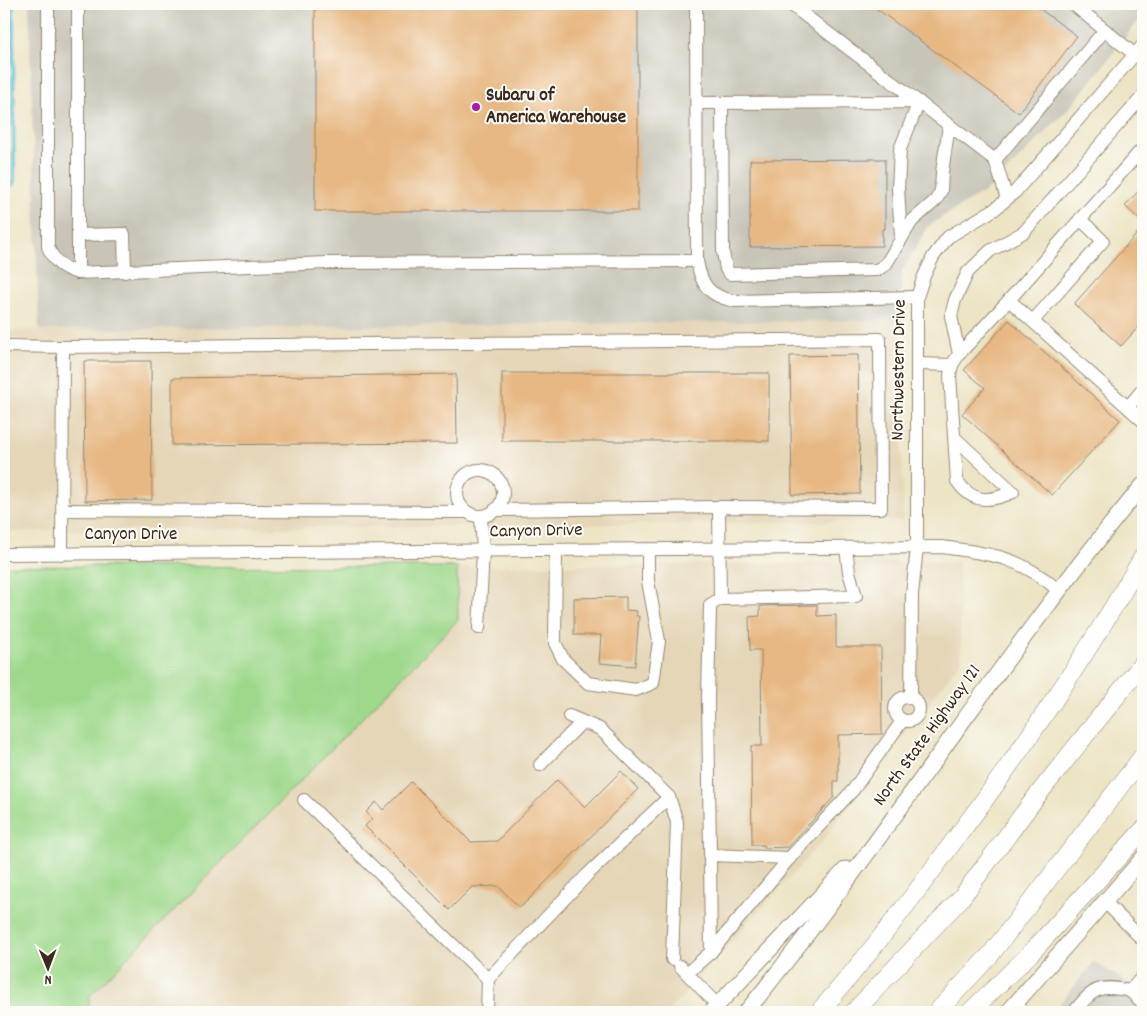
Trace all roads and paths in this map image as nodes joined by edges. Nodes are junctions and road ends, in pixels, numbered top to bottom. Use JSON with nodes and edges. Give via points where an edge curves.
{"nodes":[{"id":1,"x":48,"y":4,"type":"edge"},
{"id":2,"x":78,"y":4,"type":"edge"},
{"id":3,"x":696,"y":4,"type":"edge"},
{"id":4,"x":790,"y":4,"type":"edge"},
{"id":5,"x":1073,"y":4,"type":"edge"},
{"id":6,"x":1105,"y":30,"type":"junction"},
{"id":7,"x":1143,"y":45,"type":"edge"},
{"id":8,"x":1134,"y":54,"type":"junction"},
{"id":9,"x":1143,"y":96,"type":"edge"},
{"id":10,"x":919,"y":102,"type":"junction"},
{"id":11,"x":697,"y":103,"type":"junction"},
{"id":12,"x":722,"y":103,"type":"junction"},
{"id":13,"x":949,"y":125,"type":"junction"},
{"id":14,"x":1143,"y":148,"type":"edge"},
{"id":15,"x":994,"y":160,"type":"junction"},
{"id":16,"x":1007,"y":199,"type":"junction"},
{"id":17,"x":1080,"y":219,"type":"junction"},
{"id":18,"x":78,"y":236,"type":"junction"},
{"id":19,"x":901,"y":237,"type":"junction"},
{"id":20,"x":697,"y":261,"type":"junction"},
{"id":21,"x":125,"y":272,"type":"junction"},
{"id":22,"x":78,"y":273,"type":"junction"},
{"id":23,"x":918,"y":297,"type":"junction"},
{"id":24,"x":1009,"y":300,"type":"junction"},
{"id":25,"x":1033,"y":321,"type":"junction"},
{"id":26,"x":4,"y":346,"type":"edge"},
{"id":27,"x":63,"y":347,"type":"junction"},
{"id":28,"x":959,"y":354,"type":"junction"},
{"id":29,"x":917,"y":364,"type":"junction"},
{"id":30,"x":952,"y":365,"type":"junction"},
{"id":31,"x":1143,"y":390,"type":"edge"},
{"id":32,"x":1128,"y":407,"type":"junction"},
{"id":33,"x":1143,"y":421,"type":"edge"},
{"id":34,"x":954,"y":437,"type":"junction"},
{"id":35,"x":1143,"y":485,"type":"edge"},
{"id":36,"x":719,"y":507,"type":"junction"},
{"id":37,"x":63,"y":510,"type":"junction"},
{"id":38,"x":495,"y":510,"type":"junction"},
{"id":39,"x":466,"y":512,"type":"junction"},
{"id":40,"x":481,"y":516,"type":"junction"},
{"id":41,"x":917,"y":547,"type":"junction"},
{"id":42,"x":846,"y":548,"type":"junction"},
{"id":43,"x":720,"y":549,"type":"junction"},
{"id":44,"x":648,"y":550,"type":"junction"},
{"id":45,"x":482,"y":551,"type":"junction"},
{"id":46,"x":556,"y":551,"type":"junction"},
{"id":47,"x":4,"y":554,"type":"edge"},
{"id":48,"x":62,"y":554,"type":"junction"},
{"id":49,"x":1143,"y":557,"type":"edge"},
{"id":50,"x":1058,"y":590,"type":"junction"},
{"id":51,"x":720,"y":599,"type":"junction"},
{"id":52,"x":479,"y":628,"type":"dead end"},
{"id":53,"x":1143,"y":662,"type":"edge"},
{"id":54,"x":569,"y":716,"type":"dead end"},
{"id":55,"x":582,"y":722,"type":"junction"},
{"id":56,"x":1143,"y":756,"type":"edge"},
{"id":57,"x":540,"y":765,"type":"dead end"},
{"id":58,"x":909,"y":796,"type":"junction"},
{"id":59,"x":669,"y":797,"type":"junction"},
{"id":60,"x":304,"y":800,"type":"dead end"},
{"id":61,"x":1143,"y":830,"type":"edge"},
{"id":62,"x":710,"y":855,"type":"junction"},
{"id":63,"x":790,"y":858,"type":"junction"},
{"id":64,"x":1143,"y":858,"type":"edge"},
{"id":65,"x":1105,"y":902,"type":"junction"},
{"id":66,"x":1143,"y":940,"type":"edge"},
{"id":67,"x":711,"y":952,"type":"junction"},
{"id":68,"x":680,"y":966,"type":"junction"},
{"id":69,"x":1143,"y":976,"type":"edge"},
{"id":70,"x":488,"y":979,"type":"junction"},
{"id":71,"x":1031,"y":986,"type":"junction"},
{"id":72,"x":1130,"y":991,"type":"junction"},
{"id":73,"x":1143,"y":1003,"type":"edge"},
{"id":74,"x":715,"y":1009,"type":"edge"},
{"id":75,"x":487,"y":1012,"type":"edge"},
{"id":76,"x":746,"y":1012,"type":"edge"},
{"id":77,"x":819,"y":1012,"type":"edge"},
{"id":78,"x":854,"y":1012,"type":"edge"},
{"id":79,"x":937,"y":1012,"type":"edge"},
{"id":80,"x":970,"y":1012,"type":"edge"},
{"id":81,"x":1008,"y":1012,"type":"edge"},
{"id":82,"x":1013,"y":1012,"type":"edge"},
{"id":83,"x":1074,"y":1012,"type":"edge"}],
"edges":[{"from":1,"to":22,"type":"street","via":[[48,247],[54,261]]},
{"from":2,"to":18,"type":"street"},
{"from":3,"to":11,"type":"street"},
{"from":4,"to":10,"type":"street"},
{"from":5,"to":6,"type":"street"},
{"from":6,"to":8,"type":"street"},
{"from":6,"to":15,"type":"street"},
{"from":7,"to":8,"type":"street","name":"Northwestern Drive"},
{"from":8,"to":16,"type":"street","name":"Northwestern Drive"},
{"from":9,"to":28,"type":"street","via":[[1024,232],[990,251],[968,272],[951,316]]},
{"from":10,"to":12,"type":"street"},
{"from":10,"to":13,"type":"street"},
{"from":10,"to":19,"type":"street","via":[[900,150]]},
{"from":11,"to":12,"type":"street"},
{"from":11,"to":20,"type":"street"},
{"from":12,"to":19,"type":"street","via":[[723,252],[730,274],[877,270],[886,264]]},
{"from":13,"to":15,"type":"street"},
{"from":13,"to":19,"type":"street","via":[[941,191]]},
{"from":14,"to":17,"type":"street"},
{"from":15,"to":16,"type":"street"},
{"from":16,"to":23,"type":"street","name":"Northwestern Drive","via":[[948,237],[933,257]]},
{"from":17,"to":24,"type":"street"},
{"from":17,"to":25,"type":"street","via":[[1103,241]]},
{"from":18,"to":21,"type":"street","via":[[124,234]]},
{"from":18,"to":22,"type":"street"},
{"from":20,"to":21,"type":"street","via":[[327,263]]},
{"from":20,"to":23,"type":"street","via":[[700,279],[707,288],[723,299],[734,301]]},
{"from":21,"to":22,"type":"street"},
{"from":23,"to":29,"type":"street","name":"Northwestern Drive"},
{"from":24,"to":25,"type":"street"},
{"from":24,"to":28,"type":"street"},
{"from":25,"to":32,"type":"street"},
{"from":26,"to":27,"type":"street"},
{"from":27,"to":36,"type":"street","via":[[880,339],[881,508]]},
{"from":27,"to":37,"type":"street"},
{"from":28,"to":30,"type":"street"},
{"from":29,"to":30,"type":"street"},
{"from":29,"to":41,"type":"street","name":"Northwestern Drive"},
{"from":30,"to":34,"type":"street"},
{"from":31,"to":32,"type":"street"},
{"from":32,"to":33,"type":"street"},
{"from":34,"to":34,"type":"street","via":[[957,481],[965,492],[992,500],[1013,492]]},
{"from":35,"to":50,"type":"main road","name":"North State Highway 121"},
{"from":36,"to":38,"type":"street"},
{"from":36,"to":43,"type":"street"},
{"from":37,"to":39,"type":"street"},
{"from":37,"to":48,"type":"street"},
{"from":38,"to":39,"type":"street","via":[[502,498],[500,483],[496,476],[482,470],[467,474],[458,485],[458,500]]},
{"from":38,"to":40,"type":"street"},
{"from":39,"to":40,"type":"street"},
{"from":40,"to":45,"type":"street"},
{"from":41,"to":42,"type":"street","name":"Canyon Drive"},
{"from":41,"to":50,"type":"street","name":"Canyon Drive","via":[[942,547],[1001,556],[1038,573]]},
{"from":41,"to":63,"type":"street","name":"Northwestern Drive","via":[[912,595],[911,698],[918,704],[919,713],[910,722],[902,721],[853,790]]},
{"from":42,"to":43,"type":"street","name":"Canyon Drive"},
{"from":42,"to":51,"type":"street","via":[[856,596]]},
{"from":43,"to":44,"type":"street","name":"Canyon Drive"},
{"from":43,"to":51,"type":"street"},
{"from":44,"to":46,"type":"street","name":"Canyon Drive"},
{"from":44,"to":46,"type":"street","via":[[648,581],[659,641],[653,683],[636,690],[588,683],[563,659],[555,643]]},
{"from":45,"to":46,"type":"street","name":"Canyon Drive"},
{"from":45,"to":48,"type":"street","name":"Canyon Drive"},
{"from":45,"to":52,"type":"street"},
{"from":47,"to":48,"type":"street","name":"Canyon Drive"},
{"from":49,"to":77,"type":"highway","via":[[1045,714],[976,812],[868,957]]},
{"from":50,"to":58,"type":"main road","name":"North State Highway 121"},
{"from":51,"to":62,"type":"street","via":[[710,604]]},
{"from":53,"to":78,"type":"highway","via":[[961,898]]},
{"from":54,"to":55,"type":"street"},
{"from":55,"to":57,"type":"street"},
{"from":55,"to":59,"type":"street","via":[[600,729]]},
{"from":56,"to":79,"type":"highway","via":[[991,954]]},
{"from":58,"to":74,"type":"main road","via":[[837,879]]},
{"from":58,"to":76,"type":"main road","name":"North State Highway 121","via":[[808,936]]},
{"from":59,"to":68,"type":"street","via":[[677,822]]},
{"from":59,"to":70,"type":"street","via":[[586,875]]},
{"from":60,"to":70,"type":"street"},
{"from":61,"to":80,"type":"highway","via":[[1030,954]]},
{"from":62,"to":63,"type":"street"},
{"from":62,"to":67,"type":"street"},
{"from":63,"to":67,"type":"street"},
{"from":64,"to":65,"type":"main road"},
{"from":65,"to":66,"type":"street"},
{"from":65,"to":71,"type":"main road"},
{"from":67,"to":68,"type":"street"},
{"from":68,"to":74,"type":"street"},
{"from":69,"to":72,"type":"street"},
{"from":70,"to":75,"type":"street"},
{"from":71,"to":81,"type":"main road"},
{"from":71,"to":82,"type":"main road"},
{"from":72,"to":73,"type":"street"},
{"from":72,"to":83,"type":"street","via":[[1108,986],[1088,993]]}]}
